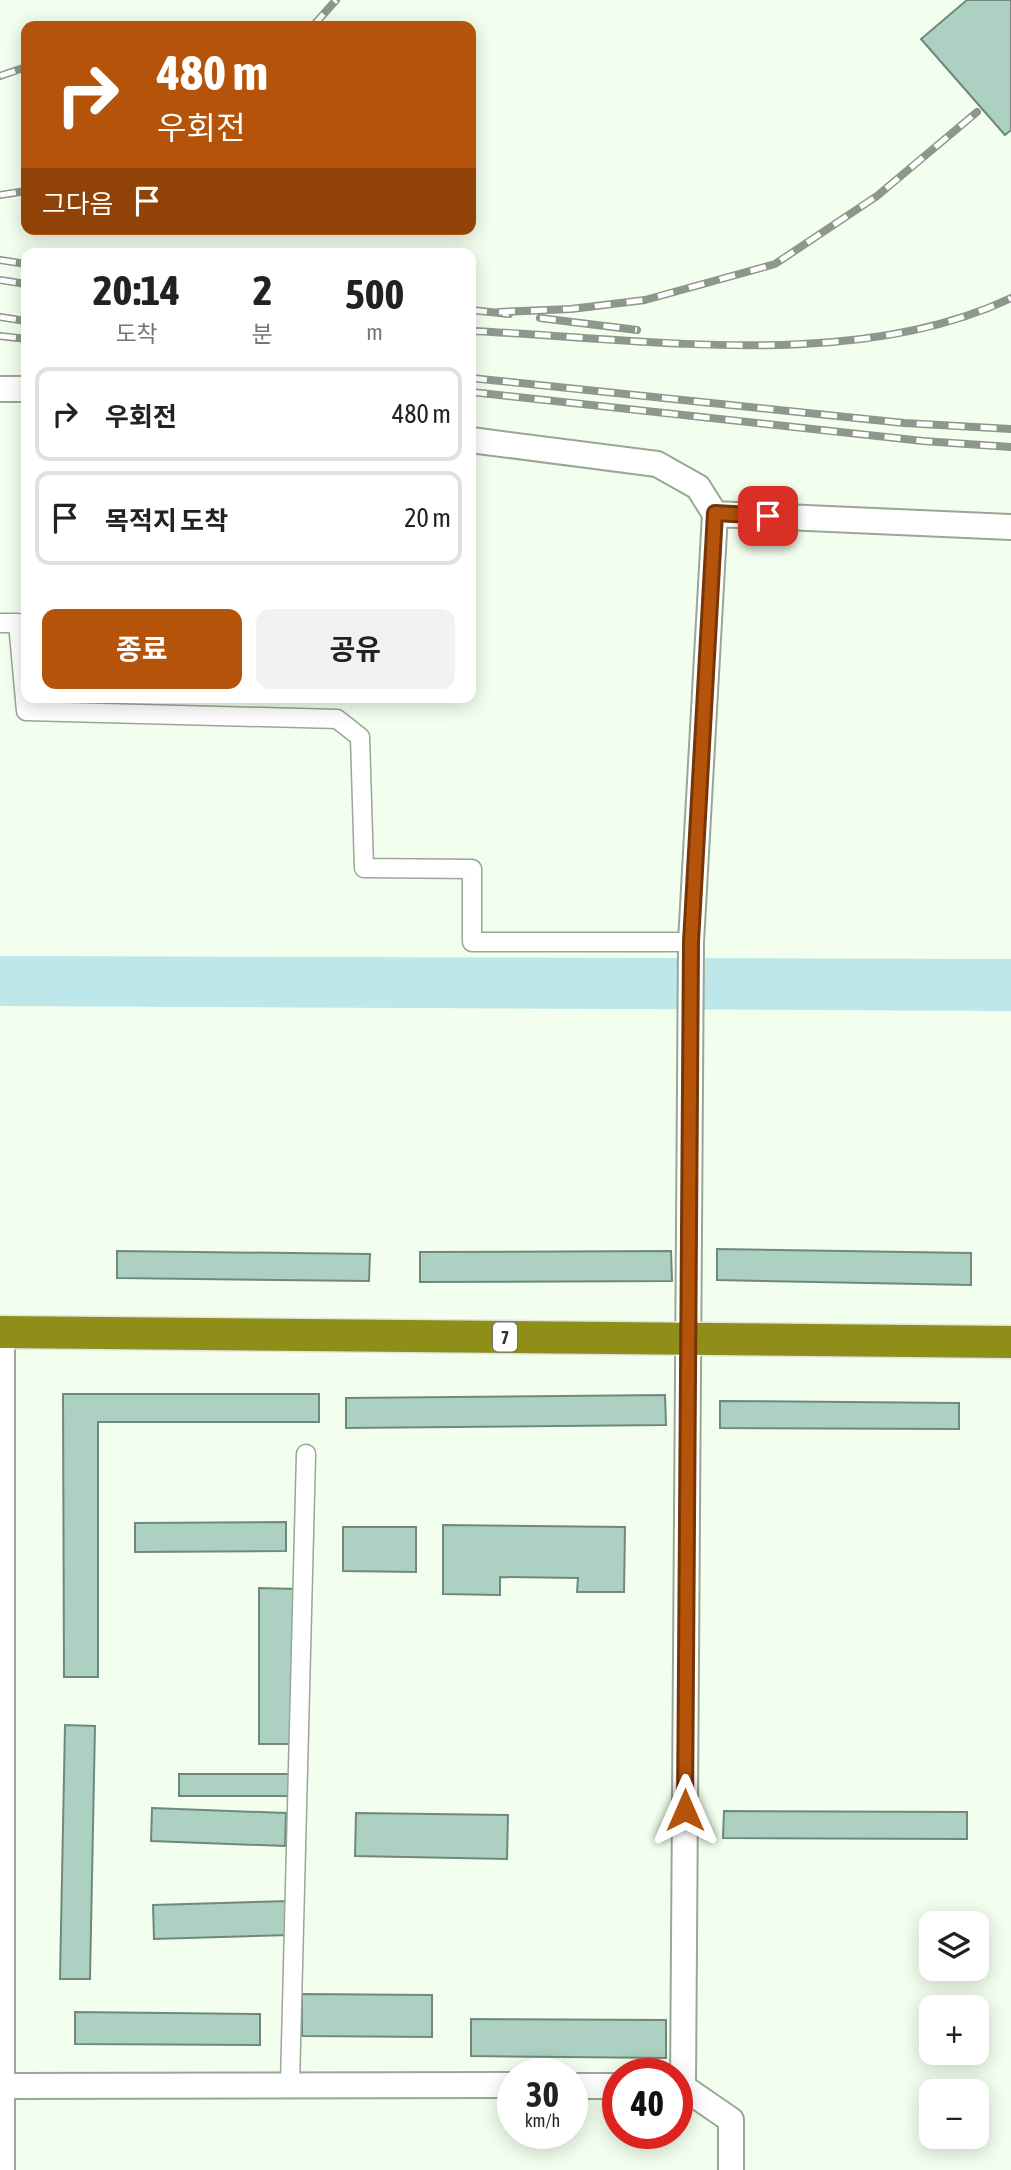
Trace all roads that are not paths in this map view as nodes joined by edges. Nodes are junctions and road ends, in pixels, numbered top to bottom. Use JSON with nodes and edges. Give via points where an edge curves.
{"nodes":[{"id":1,"x":0,"y":389,"type":"edge"},
{"id":2,"x":21,"y":389,"type":"edge"},
{"id":3,"x":476,"y":441,"type":"edge"},
{"id":4,"x":715,"y":513,"type":"junction"},
{"id":5,"x":1011,"y":527,"type":"edge"},
{"id":6,"x":0,"y":623,"type":"edge"},
{"id":7,"x":21,"y":656,"type":"edge"},
{"id":8,"x":25,"y":703,"type":"edge"},
{"id":9,"x":691,"y":942,"type":"junction"},
{"id":10,"x":1,"y":1332,"type":"edge"},
{"id":11,"x":687,"y":1339,"type":"junction"},
{"id":12,"x":1011,"y":1342,"type":"edge"},
{"id":13,"x":306,"y":1454,"type":"dead end"},
{"id":14,"x":680,"y":2058,"type":"edge"},
{"id":15,"x":290,"y":2084,"type":"junction"},
{"id":16,"x":497,"y":2085,"type":"edge"},
{"id":17,"x":1,"y":2086,"type":"edge"},
{"id":18,"x":693,"y":2095,"type":"edge"},
{"id":19,"x":2,"y":2170,"type":"edge"},
{"id":20,"x":731,"y":2170,"type":"edge"}],
"edges":[{"from":1,"to":2,"type":"street"},
{"from":3,"to":4,"type":"street","via":[[657,464],[698,487]]},
{"from":4,"to":5,"type":"street"},
{"from":4,"to":9,"type":"street"},
{"from":6,"to":7,"type":"street","via":[[18,623]]},
{"from":8,"to":9,"type":"street","via":[[26,710],[337,719],[360,737],[364,868],[472,869],[472,942]]},
{"from":9,"to":11,"type":"street"},
{"from":10,"to":11,"type":"highway","number":"7"},
{"from":10,"to":17,"type":"street"},
{"from":11,"to":12,"type":"highway","number":"7"},
{"from":11,"to":14,"type":"street"},
{"from":13,"to":15,"type":"street"},
{"from":15,"to":16,"type":"street"},
{"from":15,"to":17,"type":"street"},
{"from":17,"to":19,"type":"street"},
{"from":18,"to":20,"type":"street","via":[[731,2120]]}]}
